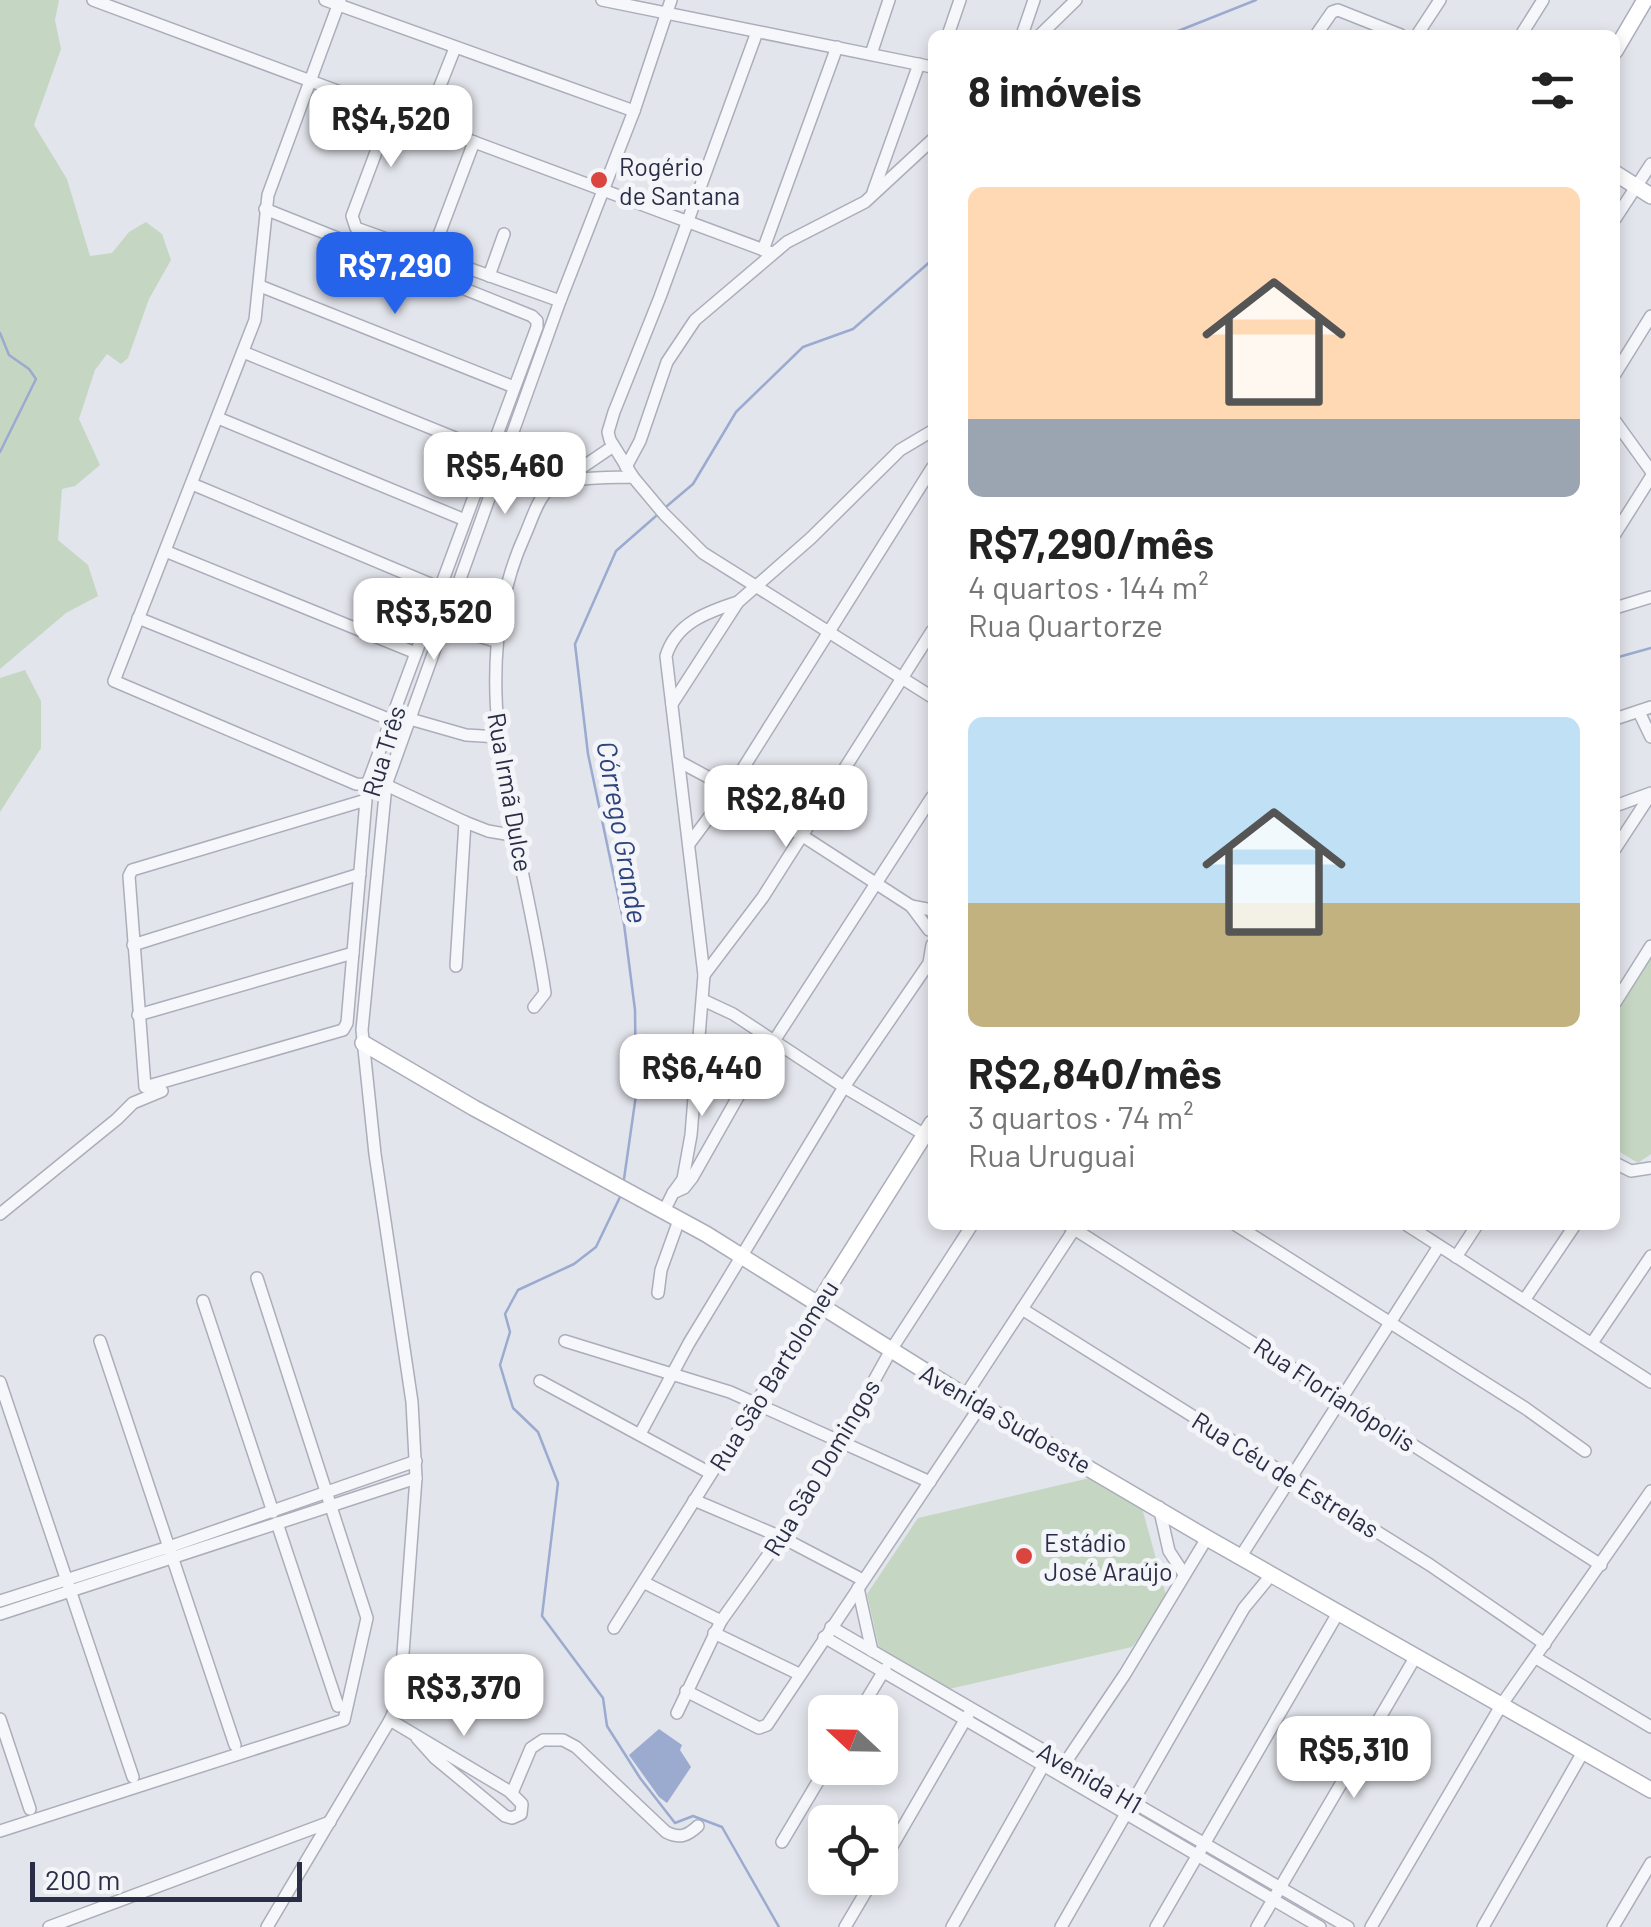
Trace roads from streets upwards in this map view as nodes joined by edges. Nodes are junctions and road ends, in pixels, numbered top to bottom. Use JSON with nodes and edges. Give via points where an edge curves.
{"nodes":[{"id":1,"x":92,"y":0,"type":"edge"},
{"id":2,"x":325,"y":0,"type":"edge"},
{"id":3,"x":602,"y":0,"type":"edge"},
{"id":4,"x":671,"y":0,"type":"edge"},
{"id":5,"x":888,"y":0,"type":"edge"},
{"id":6,"x":960,"y":0,"type":"edge"},
{"id":7,"x":1034,"y":0,"type":"edge"},
{"id":8,"x":1076,"y":0,"type":"edge"},
{"id":9,"x":1440,"y":0,"type":"edge"},
{"id":10,"x":1544,"y":0,"type":"edge"},
{"id":11,"x":1645,"y":0,"type":"edge"},
{"id":12,"x":339,"y":2,"type":"edge"},
{"id":13,"x":667,"y":14,"type":"junction"},
{"id":14,"x":950,"y":30,"type":"edge"},
{"id":15,"x":1024,"y":30,"type":"edge"},
{"id":16,"x":1045,"y":30,"type":"edge"},
{"id":17,"x":1320,"y":30,"type":"edge"},
{"id":18,"x":1389,"y":30,"type":"edge"},
{"id":19,"x":1420,"y":30,"type":"edge"},
{"id":20,"x":1524,"y":30,"type":"edge"},
{"id":21,"x":757,"y":32,"type":"junction"},
{"id":22,"x":1620,"y":42,"type":"edge"},
{"id":23,"x":837,"y":47,"type":"junction"},
{"id":24,"x":455,"y":48,"type":"junction"},
{"id":25,"x":870,"y":54,"type":"junction"},
{"id":26,"x":919,"y":64,"type":"junction"},
{"id":27,"x":928,"y":66,"type":"edge"},
{"id":28,"x":309,"y":82,"type":"junction"},
{"id":29,"x":634,"y":111,"type":"junction"},
{"id":30,"x":391,"y":112,"type":"junction"},
{"id":31,"x":425,"y":124,"type":"junction"},
{"id":32,"x":474,"y":142,"type":"junction"},
{"id":33,"x":928,"y":144,"type":"edge"},
{"id":34,"x":1651,"y":164,"type":"edge"},
{"id":35,"x":1620,"y":176,"type":"edge"},
{"id":36,"x":604,"y":191,"type":"junction"},
{"id":37,"x":1644,"y":192,"type":"edge"},
{"id":38,"x":870,"y":198,"type":"junction"},
{"id":39,"x":265,"y":210,"type":"junction"},
{"id":40,"x":1620,"y":215,"type":"edge"},
{"id":41,"x":687,"y":221,"type":"junction"},
{"id":42,"x":504,"y":234,"type":"dead end"},
{"id":43,"x":768,"y":251,"type":"junction"},
{"id":44,"x":431,"y":256,"type":"junction"},
{"id":45,"x":489,"y":276,"type":"junction"},
{"id":46,"x":260,"y":286,"type":"junction"},
{"id":47,"x":560,"y":301,"type":"junction"},
{"id":48,"x":1651,"y":316,"type":"edge"},
{"id":49,"x":243,"y":352,"type":"junction"},
{"id":50,"x":1620,"y":366,"type":"edge"},
{"id":51,"x":514,"y":387,"type":"junction"},
{"id":52,"x":218,"y":418,"type":"junction"},
{"id":53,"x":1620,"y":428,"type":"edge"},
{"id":54,"x":928,"y":433,"type":"edge"},
{"id":55,"x":612,"y":447,"type":"junction"},
{"id":56,"x":490,"y":452,"type":"junction"},
{"id":57,"x":629,"y":472,"type":"junction"},
{"id":58,"x":928,"y":474,"type":"edge"},
{"id":59,"x":1651,"y":474,"type":"edge"},
{"id":60,"x":499,"y":475,"type":"junction"},
{"id":61,"x":192,"y":484,"type":"junction"},
{"id":62,"x":559,"y":484,"type":"junction"},
{"id":63,"x":545,"y":493,"type":"junction"},
{"id":64,"x":465,"y":520,"type":"junction"},
{"id":65,"x":1620,"y":526,"type":"edge"},
{"id":66,"x":165,"y":551,"type":"junction"},
{"id":67,"x":440,"y":588,"type":"junction"},
{"id":68,"x":758,"y":588,"type":"junction"},
{"id":69,"x":1651,"y":598,"type":"edge"},
{"id":70,"x":738,"y":602,"type":"junction"},
{"id":71,"x":1620,"y":607,"type":"edge"},
{"id":72,"x":138,"y":618,"type":"junction"},
{"id":73,"x":444,"y":626,"type":"junction"},
{"id":74,"x":829,"y":630,"type":"junction"},
{"id":75,"x":928,"y":637,"type":"edge"},
{"id":76,"x":495,"y":641,"type":"junction"},
{"id":77,"x":416,"y":652,"type":"junction"},
{"id":78,"x":902,"y":678,"type":"junction"},
{"id":79,"x":928,"y":694,"type":"edge"},
{"id":80,"x":672,"y":704,"type":"junction"},
{"id":81,"x":1645,"y":710,"type":"edge"},
{"id":82,"x":1620,"y":718,"type":"edge"},
{"id":83,"x":410,"y":719,"type":"junction"},
{"id":84,"x":392,"y":720,"type":"junction"},
{"id":85,"x":500,"y":737,"type":"junction"},
{"id":86,"x":1651,"y":737,"type":"edge"},
{"id":87,"x":680,"y":762,"type":"junction"},
{"id":88,"x":367,"y":785,"type":"junction"},
{"id":89,"x":386,"y":785,"type":"junction"},
{"id":90,"x":730,"y":789,"type":"junction"},
{"id":91,"x":1651,"y":794,"type":"edge"},
{"id":92,"x":366,"y":800,"type":"junction"},
{"id":93,"x":928,"y":803,"type":"edge"},
{"id":94,"x":1620,"y":804,"type":"edge"},
{"id":95,"x":466,"y":822,"type":"junction"},
{"id":96,"x":517,"y":836,"type":"junction"},
{"id":97,"x":802,"y":836,"type":"junction"},
{"id":98,"x":1620,"y":841,"type":"edge"},
{"id":99,"x":689,"y":844,"type":"junction"},
{"id":100,"x":360,"y":874,"type":"junction"},
{"id":101,"x":877,"y":883,"type":"junction"},
{"id":102,"x":911,"y":906,"type":"junction"},
{"id":103,"x":928,"y":909,"type":"edge"},
{"id":104,"x":928,"y":922,"type":"edge"},
{"id":105,"x":133,"y":945,"type":"junction"},
{"id":106,"x":1651,"y":946,"type":"edge"},
{"id":107,"x":353,"y":953,"type":"junction"},
{"id":108,"x":928,"y":964,"type":"edge"},
{"id":109,"x":456,"y":966,"type":"dead end"},
{"id":110,"x":928,"y":969,"type":"edge"},
{"id":111,"x":704,"y":975,"type":"junction"},
{"id":112,"x":917,"y":976,"type":"junction"},
{"id":113,"x":1620,"y":995,"type":"edge"},
{"id":114,"x":703,"y":1000,"type":"junction"},
{"id":115,"x":534,"y":1007,"type":"dead end"},
{"id":116,"x":138,"y":1015,"type":"junction"},
{"id":117,"x":363,"y":1036,"type":"junction"},
{"id":118,"x":774,"y":1042,"type":"junction"},
{"id":119,"x":844,"y":1087,"type":"junction"},
{"id":120,"x":928,"y":1131,"type":"edge"},
{"id":121,"x":928,"y":1135,"type":"edge"},
{"id":122,"x":1620,"y":1165,"type":"edge"},
{"id":123,"x":1651,"y":1168,"type":"edge"},
{"id":124,"x":672,"y":1192,"type":"junction"},
{"id":125,"x":0,"y":1214,"type":"edge"},
{"id":126,"x":672,"y":1216,"type":"junction"},
{"id":127,"x":969,"y":1230,"type":"edge"},
{"id":128,"x":1071,"y":1230,"type":"edge"},
{"id":129,"x":1079,"y":1230,"type":"edge"},
{"id":130,"x":1244,"y":1230,"type":"edge"},
{"id":131,"x":1414,"y":1230,"type":"edge"},
{"id":132,"x":1473,"y":1230,"type":"edge"},
{"id":133,"x":1571,"y":1230,"type":"edge"},
{"id":134,"x":1439,"y":1246,"type":"junction"},
{"id":135,"x":1651,"y":1256,"type":"edge"},
{"id":136,"x":1456,"y":1257,"type":"junction"},
{"id":137,"x":741,"y":1259,"type":"junction"},
{"id":138,"x":256,"y":1278,"type":"dead end"},
{"id":139,"x":658,"y":1292,"type":"dead end"},
{"id":140,"x":1525,"y":1299,"type":"junction"},
{"id":141,"x":203,"y":1301,"type":"dead end"},
{"id":142,"x":818,"y":1304,"type":"junction"},
{"id":143,"x":1022,"y":1309,"type":"junction"},
{"id":144,"x":1389,"y":1321,"type":"junction"},
{"id":145,"x":100,"y":1341,"type":"dead end"},
{"id":146,"x":565,"y":1341,"type":"dead end"},
{"id":147,"x":1592,"y":1343,"type":"junction"},
{"id":148,"x":891,"y":1350,"type":"junction"},
{"id":149,"x":671,"y":1375,"type":"junction"},
{"id":150,"x":540,"y":1381,"type":"dead end"},
{"id":151,"x":0,"y":1382,"type":"edge"},
{"id":152,"x":1651,"y":1382,"type":"edge"},
{"id":153,"x":965,"y":1396,"type":"junction"},
{"id":154,"x":1341,"y":1397,"type":"junction"},
{"id":155,"x":756,"y":1402,"type":"junction"},
{"id":156,"x":981,"y":1405,"type":"junction"},
{"id":157,"x":640,"y":1434,"type":"junction"},
{"id":158,"x":840,"y":1442,"type":"junction"},
{"id":159,"x":1584,"y":1452,"type":"dead end"},
{"id":160,"x":416,"y":1461,"type":"junction"},
{"id":161,"x":710,"y":1473,"type":"junction"},
{"id":162,"x":1291,"y":1477,"type":"junction"},
{"id":163,"x":416,"y":1478,"type":"junction"},
{"id":164,"x":930,"y":1482,"type":"junction"},
{"id":165,"x":1651,"y":1491,"type":"edge"},
{"id":166,"x":330,"y":1498,"type":"junction"},
{"id":167,"x":694,"y":1500,"type":"junction"},
{"id":168,"x":1158,"y":1507,"type":"junction"},
{"id":169,"x":275,"y":1517,"type":"junction"},
{"id":170,"x":781,"y":1537,"type":"junction"},
{"id":171,"x":1207,"y":1538,"type":"junction"},
{"id":172,"x":171,"y":1552,"type":"junction"},
{"id":173,"x":1240,"y":1556,"type":"junction"},
{"id":174,"x":1600,"y":1565,"type":"junction"},
{"id":175,"x":1184,"y":1574,"type":"junction"},
{"id":176,"x":1272,"y":1574,"type":"junction"},
{"id":177,"x":645,"y":1583,"type":"junction"},
{"id":178,"x":861,"y":1584,"type":"junction"},
{"id":179,"x":70,"y":1585,"type":"junction"},
{"id":180,"x":0,"y":1601,"type":"edge"},
{"id":181,"x":1338,"y":1613,"type":"junction"},
{"id":182,"x":0,"y":1614,"type":"edge"},
{"id":183,"x":721,"y":1621,"type":"junction"},
{"id":184,"x":614,"y":1628,"type":"dead end"},
{"id":185,"x":827,"y":1632,"type":"junction"},
{"id":186,"x":714,"y":1634,"type":"junction"},
{"id":187,"x":1545,"y":1644,"type":"junction"},
{"id":188,"x":872,"y":1651,"type":"junction"},
{"id":189,"x":1416,"y":1656,"type":"junction"},
{"id":190,"x":1536,"y":1658,"type":"junction"},
{"id":191,"x":889,"y":1661,"type":"junction"},
{"id":192,"x":882,"y":1673,"type":"junction"},
{"id":193,"x":799,"y":1674,"type":"junction"},
{"id":194,"x":686,"y":1692,"type":"junction"},
{"id":195,"x":869,"y":1695,"type":"edge"},
{"id":196,"x":1502,"y":1704,"type":"junction"},
{"id":197,"x":338,"y":1706,"type":"dead end"},
{"id":198,"x":677,"y":1713,"type":"dead end"},
{"id":199,"x":969,"y":1715,"type":"junction"},
{"id":200,"x":0,"y":1720,"type":"edge"},
{"id":201,"x":390,"y":1720,"type":"junction"},
{"id":202,"x":1651,"y":1727,"type":"edge"},
{"id":203,"x":417,"y":1738,"type":"junction"},
{"id":204,"x":235,"y":1745,"type":"dead end"},
{"id":205,"x":1584,"y":1752,"type":"junction"},
{"id":206,"x":1051,"y":1754,"type":"junction"},
{"id":207,"x":1044,"y":1766,"type":"junction"},
{"id":208,"x":1062,"y":1769,"type":"junction"},
{"id":209,"x":132,"y":1777,"type":"dead end"},
{"id":210,"x":816,"y":1785,"type":"edge"},
{"id":211,"x":1651,"y":1790,"type":"edge"},
{"id":212,"x":512,"y":1793,"type":"junction"},
{"id":213,"x":1130,"y":1809,"type":"junction"},
{"id":214,"x":30,"y":1810,"type":"dead end"},
{"id":215,"x":330,"y":1822,"type":"junction"},
{"id":216,"x":698,"y":1826,"type":"dead end"},
{"id":217,"x":0,"y":1832,"type":"edge"},
{"id":218,"x":898,"y":1836,"type":"edge"},
{"id":219,"x":782,"y":1842,"type":"dead end"},
{"id":220,"x":1205,"y":1844,"type":"junction"},
{"id":221,"x":1198,"y":1856,"type":"junction"},
{"id":222,"x":1651,"y":1863,"type":"edge"},
{"id":223,"x":1280,"y":1887,"type":"junction"},
{"id":224,"x":864,"y":1895,"type":"edge"},
{"id":225,"x":1272,"y":1900,"type":"junction"},
{"id":226,"x":49,"y":1927,"type":"edge"},
{"id":227,"x":266,"y":1927,"type":"edge"},
{"id":228,"x":845,"y":1927,"type":"edge"},
{"id":229,"x":952,"y":1927,"type":"edge"},
{"id":230,"x":1061,"y":1927,"type":"edge"},
{"id":231,"x":1156,"y":1927,"type":"edge"},
{"id":232,"x":1257,"y":1927,"type":"edge"},
{"id":233,"x":1320,"y":1927,"type":"edge"},
{"id":234,"x":1348,"y":1927,"type":"edge"},
{"id":235,"x":1371,"y":1927,"type":"edge"},
{"id":236,"x":1483,"y":1927,"type":"edge"},
{"id":237,"x":1613,"y":1927,"type":"edge"}],
"edges":[{"from":1,"to":28,"type":"street"},
{"from":2,"to":12,"type":"street"},
{"from":3,"to":13,"type":"street"},
{"from":4,"to":13,"type":"street"},
{"from":5,"to":25,"type":"street"},
{"from":6,"to":14,"type":"street"},
{"from":7,"to":15,"type":"street"},
{"from":8,"to":16,"type":"street"},
{"from":9,"to":19,"type":"street"},
{"from":10,"to":20,"type":"street"},
{"from":11,"to":22,"type":"street"},
{"from":12,"to":24,"type":"street"},
{"from":12,"to":28,"type":"street"},
{"from":13,"to":21,"type":"street"},
{"from":13,"to":29,"type":"street"},
{"from":17,"to":18,"type":"street","via":[[1336,10]]},
{"from":21,"to":23,"type":"street"},
{"from":21,"to":41,"type":"street"},
{"from":23,"to":25,"type":"street"},
{"from":23,"to":43,"type":"street"},
{"from":24,"to":29,"type":"street"},
{"from":24,"to":31,"type":"street"},
{"from":25,"to":26,"type":"street"},
{"from":26,"to":27,"type":"street"},
{"from":26,"to":38,"type":"street"},
{"from":28,"to":30,"type":"street"},
{"from":28,"to":39,"type":"street"},
{"from":29,"to":36,"type":"street"},
{"from":30,"to":31,"type":"street"},
{"from":30,"to":44,"type":"street","via":[[352,216],[356,228]]},
{"from":31,"to":32,"type":"street"},
{"from":32,"to":36,"type":"street"},
{"from":32,"to":44,"type":"street"},
{"from":33,"to":38,"type":"street"},
{"from":34,"to":37,"type":"street"},
{"from":35,"to":37,"type":"street"},
{"from":36,"to":41,"type":"street"},
{"from":36,"to":47,"type":"street"},
{"from":37,"to":40,"type":"street"},
{"from":38,"to":43,"type":"street"},
{"from":39,"to":46,"type":"street"},
{"from":39,"to":51,"type":"street","name":"Rua Três","via":[[532,316],[537,327]]},
{"from":41,"to":43,"type":"street"},
{"from":41,"to":55,"type":"street","via":[[609,426]]},
{"from":42,"to":45,"type":"street"},
{"from":43,"to":57,"type":"street","via":[[685,332],[667,362]]},
{"from":44,"to":45,"type":"street"},
{"from":45,"to":47,"type":"street"},
{"from":46,"to":49,"type":"street"},
{"from":46,"to":51,"type":"street"},
{"from":47,"to":60,"type":"street"},
{"from":48,"to":50,"type":"street"},
{"from":49,"to":52,"type":"street"},
{"from":49,"to":56,"type":"street"},
{"from":51,"to":56,"type":"street","name":"Rua Três"},
{"from":52,"to":61,"type":"street"},
{"from":52,"to":64,"type":"street"},
{"from":53,"to":59,"type":"street"},
{"from":54,"to":68,"type":"street","via":[[900,450]]},
{"from":55,"to":57,"type":"street"},
{"from":55,"to":62,"type":"street"},
{"from":56,"to":64,"type":"street","name":"Rua Três"},
{"from":57,"to":62,"type":"street"},
{"from":57,"to":68,"type":"street","via":[[702,553]]},
{"from":58,"to":74,"type":"street"},
{"from":59,"to":65,"type":"street"},
{"from":60,"to":63,"type":"street"},
{"from":60,"to":73,"type":"street"},
{"from":61,"to":66,"type":"street"},
{"from":61,"to":67,"type":"street"},
{"from":62,"to":63,"type":"street"},
{"from":63,"to":76,"type":"street","name":"Rua Irmã Dulce","via":[[513,564]]},
{"from":64,"to":67,"type":"street","name":"Rua Três"},
{"from":66,"to":72,"type":"street"},
{"from":66,"to":77,"type":"street"},
{"from":67,"to":77,"type":"street","name":"Rua Três"},
{"from":68,"to":70,"type":"street"},
{"from":68,"to":74,"type":"street"},
{"from":69,"to":71,"type":"street"},
{"from":70,"to":80,"type":"street"},
{"from":70,"to":80,"type":"street","via":[[674,636],[666,656]]},
{"from":72,"to":84,"type":"street"},
{"from":72,"to":88,"type":"street","via":[[113,678],[117,684]]},
{"from":73,"to":76,"type":"street"},
{"from":73,"to":83,"type":"street"},
{"from":74,"to":78,"type":"street"},
{"from":74,"to":90,"type":"street"},
{"from":75,"to":78,"type":"street"},
{"from":76,"to":85,"type":"street","name":"Rua Irmã Dulce"},
{"from":77,"to":84,"type":"street","name":"Rua Três"},
{"from":78,"to":79,"type":"street"},
{"from":78,"to":97,"type":"street"},
{"from":80,"to":87,"type":"street"},
{"from":81,"to":82,"type":"street"},
{"from":81,"to":86,"type":"street"},
{"from":83,"to":85,"type":"street"},
{"from":83,"to":89,"type":"street"},
{"from":84,"to":88,"type":"street","name":"Rua Três"},
{"from":85,"to":96,"type":"street","name":"Rua Irmã Dulce"},
{"from":87,"to":90,"type":"street"},
{"from":87,"to":99,"type":"street"},
{"from":88,"to":89,"type":"street"},
{"from":88,"to":92,"type":"street","name":"Rua Três"},
{"from":89,"to":95,"type":"street"},
{"from":89,"to":117,"type":"street"},
{"from":90,"to":97,"type":"street"},
{"from":90,"to":99,"type":"street"},
{"from":91,"to":94,"type":"street"},
{"from":91,"to":98,"type":"street"},
{"from":92,"to":100,"type":"street","name":"Rua Três"},
{"from":92,"to":105,"type":"street","via":[[134,868],[128,876]]},
{"from":93,"to":101,"type":"street"},
{"from":95,"to":96,"type":"street"},
{"from":95,"to":109,"type":"street"},
{"from":96,"to":115,"type":"street","name":"Rua Irmã Dulce","via":[[545,993]]},
{"from":97,"to":101,"type":"street"},
{"from":97,"to":111,"type":"street"},
{"from":99,"to":111,"type":"street"},
{"from":100,"to":105,"type":"street"},
{"from":100,"to":107,"type":"street","name":"Rua Três"},
{"from":101,"to":102,"type":"street"},
{"from":101,"to":118,"type":"street"},
{"from":102,"to":103,"type":"street"},
{"from":102,"to":104,"type":"street"},
{"from":105,"to":116,"type":"street"},
{"from":106,"to":113,"type":"street"},
{"from":107,"to":116,"type":"street"},
{"from":107,"to":116,"type":"street","name":"Rua Três","via":[[343,1030],[148,1088]]},
{"from":108,"to":112,"type":"street"},
{"from":110,"to":112,"type":"street"},
{"from":111,"to":114,"type":"street"},
{"from":112,"to":119,"type":"street"},
{"from":114,"to":118,"type":"street"},
{"from":114,"to":124,"type":"street","via":[[691,1135],[683,1179]]},
{"from":117,"to":125,"type":"street","via":[[133,1103]]},
{"from":117,"to":126,"type":"street","name":"Avenida Sudoeste","via":[[474,1108]]},
{"from":117,"to":160,"type":"street"},
{"from":118,"to":119,"type":"street"},
{"from":118,"to":124,"type":"street","via":[[692,1178]]},
{"from":119,"to":120,"type":"street"},
{"from":119,"to":137,"type":"street"},
{"from":121,"to":142,"type":"street","name":"Rua São Bartolomeu"},
{"from":122,"to":123,"type":"street"},
{"from":124,"to":126,"type":"street"},
{"from":126,"to":137,"type":"street","name":"Avenida Sudoeste"},
{"from":126,"to":139,"type":"street"},
{"from":127,"to":148,"type":"street","name":"Rua São Domingos"},
{"from":128,"to":143,"type":"street"},
{"from":129,"to":154,"type":"street","name":"Rua Florianópolis"},
{"from":130,"to":144,"type":"street"},
{"from":131,"to":134,"type":"street"},
{"from":132,"to":136,"type":"street"},
{"from":133,"to":140,"type":"street"},
{"from":134,"to":136,"type":"street"},
{"from":134,"to":144,"type":"street"},
{"from":135,"to":147,"type":"street"},
{"from":136,"to":140,"type":"street"},
{"from":137,"to":142,"type":"street","name":"Avenida Sudoeste"},
{"from":137,"to":149,"type":"street"},
{"from":138,"to":166,"type":"street"},
{"from":140,"to":147,"type":"street"},
{"from":141,"to":169,"type":"street"},
{"from":142,"to":148,"type":"street","name":"Avenida Sudoeste"},
{"from":142,"to":155,"type":"street","name":"Rua São Bartolomeu"},
{"from":143,"to":153,"type":"street"},
{"from":143,"to":162,"type":"street","name":"Rua Céu de Estrelas"},
{"from":144,"to":154,"type":"street"},
{"from":144,"to":159,"type":"street"},
{"from":145,"to":172,"type":"street"},
{"from":146,"to":149,"type":"street"},
{"from":147,"to":152,"type":"street"},
{"from":148,"to":153,"type":"street","name":"Avenida Sudoeste"},
{"from":148,"to":158,"type":"street","name":"Rua São Domingos"},
{"from":149,"to":155,"type":"street"},
{"from":149,"to":157,"type":"street"},
{"from":150,"to":157,"type":"street"},
{"from":151,"to":179,"type":"street"},
{"from":153,"to":156,"type":"street","name":"Avenida Sudoeste"},
{"from":154,"to":162,"type":"street"},
{"from":154,"to":174,"type":"street","name":"Rua Florianópolis"},
{"from":155,"to":158,"type":"street"},
{"from":155,"to":161,"type":"street","name":"Rua São Bartolomeu"},
{"from":156,"to":164,"type":"street"},
{"from":156,"to":168,"type":"street","name":"Avenida Sudoeste"},
{"from":157,"to":161,"type":"street"},
{"from":158,"to":164,"type":"street"},
{"from":158,"to":170,"type":"street","name":"Rua São Domingos"},
{"from":160,"to":163,"type":"street"},
{"from":160,"to":166,"type":"street"},
{"from":161,"to":167,"type":"street","name":"Rua São Bartolomeu"},
{"from":162,"to":173,"type":"street"},
{"from":162,"to":187,"type":"street","name":"Rua Céu de Estrelas"},
{"from":163,"to":166,"type":"street"},
{"from":163,"to":201,"type":"street","via":[[402,1667]]},
{"from":164,"to":178,"type":"street"},
{"from":165,"to":174,"type":"street"},
{"from":166,"to":169,"type":"street"},
{"from":166,"to":217,"type":"street","via":[[368,1618],[344,1720]]},
{"from":167,"to":170,"type":"street"},
{"from":167,"to":177,"type":"street","name":"Rua São Bartolomeu"},
{"from":168,"to":171,"type":"street","name":"Avenida Sudoeste"},
{"from":168,"to":175,"type":"street","via":[[1170,1552]]},
{"from":169,"to":172,"type":"street"},
{"from":169,"to":197,"type":"street"},
{"from":170,"to":178,"type":"street"},
{"from":170,"to":183,"type":"street","name":"Rua São Domingos"},
{"from":171,"to":173,"type":"street","name":"Avenida Sudoeste"},
{"from":171,"to":175,"type":"street"},
{"from":172,"to":179,"type":"street"},
{"from":172,"to":204,"type":"street"},
{"from":173,"to":176,"type":"street","name":"Avenida Sudoeste"},
{"from":174,"to":187,"type":"street"},
{"from":175,"to":208,"type":"street"},
{"from":176,"to":181,"type":"street","name":"Avenida Sudoeste"},
{"from":176,"to":213,"type":"street","via":[[1244,1608]]},
{"from":177,"to":183,"type":"street"},
{"from":177,"to":184,"type":"street","name":"Rua São Bartolomeu"},
{"from":178,"to":185,"type":"street"},
{"from":178,"to":188,"type":"street"},
{"from":179,"to":180,"type":"street"},
{"from":179,"to":182,"type":"street"},
{"from":179,"to":209,"type":"street"},
{"from":181,"to":189,"type":"street","name":"Avenida Sudoeste"},
{"from":181,"to":220,"type":"street"},
{"from":183,"to":186,"type":"street","name":"Rua São Domingos"},
{"from":185,"to":188,"type":"street","name":"Avenida H1"},
{"from":185,"to":192,"type":"street","name":"Avenida H1"},
{"from":185,"to":193,"type":"street"},
{"from":186,"to":193,"type":"street"},
{"from":186,"to":194,"type":"street","name":"Rua São Domingos"},
{"from":187,"to":190,"type":"street"},
{"from":188,"to":191,"type":"street","name":"Avenida H1"},
{"from":189,"to":196,"type":"street","name":"Avenida Sudoeste"},
{"from":189,"to":223,"type":"street"},
{"from":190,"to":196,"type":"street"},
{"from":190,"to":202,"type":"street"},
{"from":191,"to":192,"type":"street"},
{"from":191,"to":199,"type":"street","name":"Avenida H1"},
{"from":192,"to":195,"type":"street"},
{"from":192,"to":199,"type":"street","name":"Avenida H1"},
{"from":193,"to":194,"type":"street","via":[[759,1728]]},
{"from":194,"to":198,"type":"street","name":"Rua São Domingos"},
{"from":196,"to":205,"type":"street","name":"Avenida Sudoeste"},
{"from":196,"to":235,"type":"street"},
{"from":199,"to":206,"type":"street","name":"Avenida H1"},
{"from":199,"to":207,"type":"street","name":"Avenida H1"},
{"from":199,"to":218,"type":"street"},
{"from":200,"to":214,"type":"street"},
{"from":201,"to":203,"type":"street"},
{"from":201,"to":215,"type":"street"},
{"from":203,"to":212,"type":"street"},
{"from":203,"to":212,"type":"street","via":[[512,1818],[523,1807]]},
{"from":205,"to":211,"type":"street","name":"Avenida Sudoeste"},
{"from":205,"to":236,"type":"street"},
{"from":206,"to":207,"type":"street"},
{"from":206,"to":208,"type":"street","name":"Avenida H1"},
{"from":207,"to":208,"type":"street","name":"Avenida H1"},
{"from":207,"to":229,"type":"street"},
{"from":208,"to":213,"type":"street","name":"Avenida H1"},
{"from":210,"to":219,"type":"street"},
{"from":212,"to":216,"type":"street","via":[[531,1748],[563,1740],[666,1832],[688,1835]]},
{"from":213,"to":220,"type":"street","name":"Avenida H1"},
{"from":213,"to":221,"type":"street","name":"Avenida H1"},
{"from":213,"to":230,"type":"street"},
{"from":215,"to":226,"type":"street"},
{"from":215,"to":227,"type":"street"},
{"from":220,"to":221,"type":"street"},
{"from":220,"to":223,"type":"street","name":"Avenida H1"},
{"from":221,"to":225,"type":"street","name":"Avenida H1"},
{"from":221,"to":231,"type":"street"},
{"from":222,"to":237,"type":"street"},
{"from":223,"to":225,"type":"street"},
{"from":223,"to":234,"type":"street","name":"Avenida H1"},
{"from":224,"to":228,"type":"street"},
{"from":225,"to":232,"type":"street"},
{"from":225,"to":233,"type":"street","name":"Avenida H1"}]}
